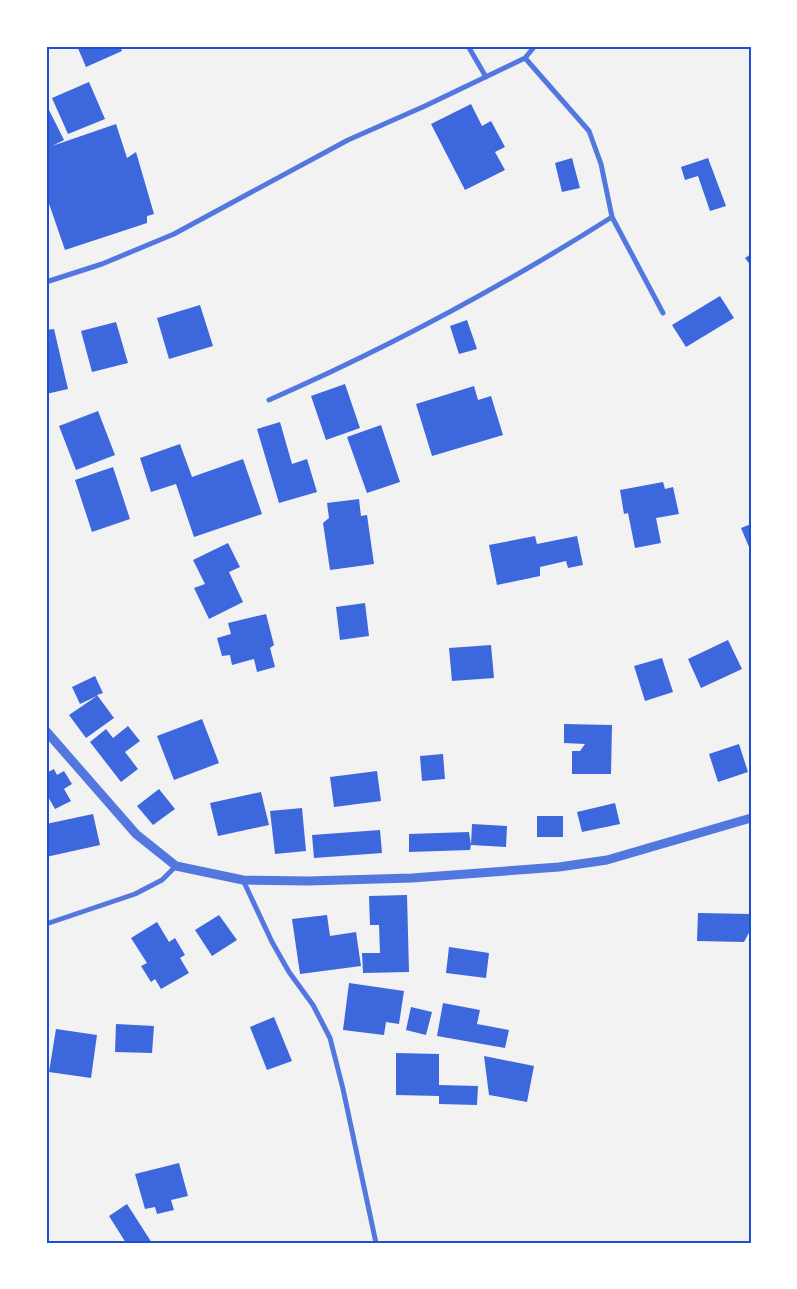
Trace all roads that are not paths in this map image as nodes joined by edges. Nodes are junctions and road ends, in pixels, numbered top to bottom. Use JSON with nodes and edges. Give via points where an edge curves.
{"nodes":[{"id":1,"x":468,"y":46,"type":"edge"},
{"id":2,"x":535,"y":46,"type":"edge"},
{"id":3,"x":525,"y":58,"type":"junction"},
{"id":4,"x":486,"y":77,"type":"junction"},
{"id":5,"x":612,"y":217,"type":"junction"},
{"id":6,"x":46,"y":282,"type":"edge"},
{"id":7,"x":663,"y":313,"type":"dead end"},
{"id":8,"x":269,"y":400,"type":"dead end"},
{"id":9,"x":46,"y":731,"type":"edge"},
{"id":10,"x":751,"y":818,"type":"edge"},
{"id":11,"x":176,"y":866,"type":"junction"},
{"id":12,"x":243,"y":880,"type":"junction"},
{"id":13,"x":46,"y":924,"type":"edge"},
{"id":14,"x":376,"y":1243,"type":"edge"}],
"edges":[{"from":1,"to":4,"type":"street"},
{"from":2,"to":3,"type":"street"},
{"from":3,"to":4,"type":"street"},
{"from":3,"to":5,"type":"street","via":[[589,131],[601,164]]},
{"from":4,"to":6,"type":"street","via":[[348,140],[174,234],[102,264]]},
{"from":5,"to":7,"type":"street"},
{"from":5,"to":8,"type":"street","via":[[469,302]]},
{"from":9,"to":11,"type":"street","via":[[136,834]]},
{"from":10,"to":12,"type":"street","via":[[607,860],[559,867],[412,878]]},
{"from":11,"to":12,"type":"street"},
{"from":11,"to":13,"type":"street","via":[[162,880],[135,894]]},
{"from":12,"to":14,"type":"street","via":[[272,942],[330,1038]]}]}
